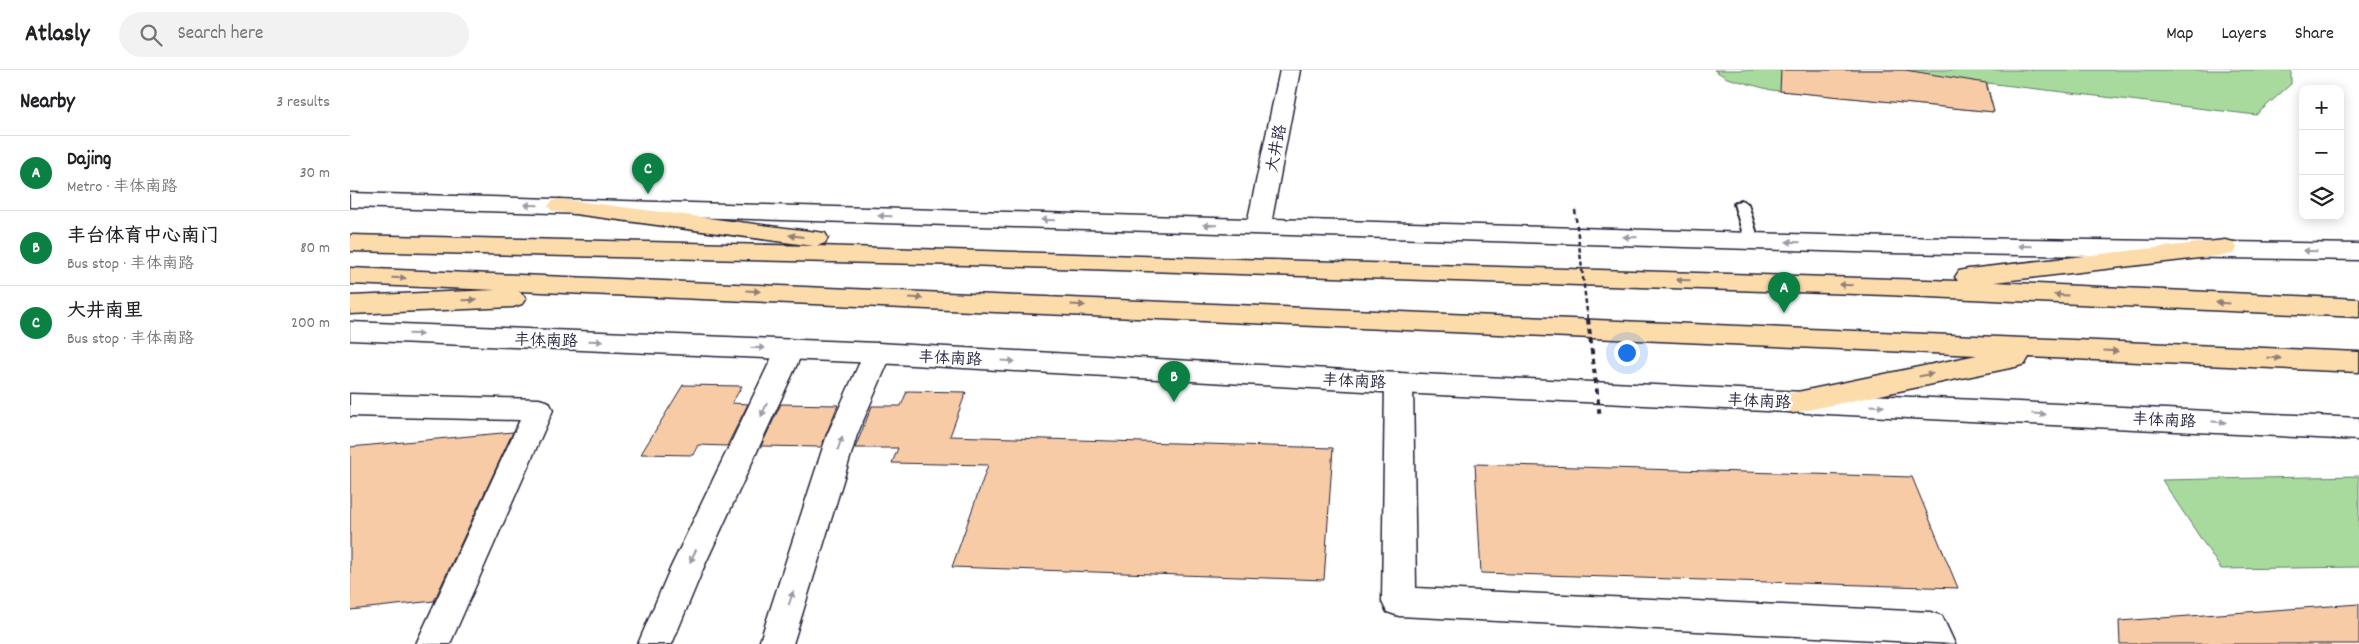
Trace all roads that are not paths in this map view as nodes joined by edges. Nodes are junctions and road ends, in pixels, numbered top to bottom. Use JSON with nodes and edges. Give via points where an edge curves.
{"nodes":[{"id":1,"x":1290,"y":70,"type":"edge"},
{"id":2,"x":350,"y":200,"type":"edge"},
{"id":3,"x":1741,"y":204,"type":"dead end"},
{"id":4,"x":560,"y":206,"type":"junction"},
{"id":5,"x":1259,"y":226,"type":"junction"},
{"id":6,"x":1752,"y":241,"type":"junction"},
{"id":7,"x":350,"y":243,"type":"edge"},
{"id":8,"x":2225,"y":248,"type":"junction"},
{"id":9,"x":2359,"y":252,"type":"edge"},
{"id":10,"x":966,"y":257,"type":"junction"},
{"id":11,"x":350,"y":276,"type":"edge"},
{"id":12,"x":1887,"y":286,"type":"junction"},
{"id":13,"x":716,"y":290,"type":"junction"},
{"id":14,"x":2359,"y":304,"type":"edge"},
{"id":15,"x":2264,"y":305,"type":"junction"},
{"id":16,"x":350,"y":306,"type":"edge"},
{"id":17,"x":2359,"y":308,"type":"edge"},
{"id":18,"x":350,"y":331,"type":"edge"},
{"id":19,"x":2063,"y":349,"type":"junction"},
{"id":20,"x":790,"y":350,"type":"junction"},
{"id":21,"x":878,"y":353,"type":"junction"},
{"id":22,"x":2359,"y":362,"type":"edge"},
{"id":23,"x":1399,"y":383,"type":"junction"},
{"id":24,"x":1793,"y":402,"type":"junction"},
{"id":25,"x":350,"y":405,"type":"edge"},
{"id":26,"x":2359,"y":429,"type":"edge"},
{"id":27,"x":433,"y":644,"type":"edge"},
{"id":28,"x":655,"y":644,"type":"edge"},
{"id":29,"x":776,"y":644,"type":"edge"},
{"id":30,"x":1938,"y":644,"type":"edge"}],
"edges":[{"from":1,"to":5,"type":"street","name":"大井路"},
{"from":4,"to":2,"type":"street","one_way":true},
{"from":3,"to":6,"type":"lane"},
{"from":5,"to":4,"type":"street","one_way":true},
{"from":10,"to":4,"type":"highway","one_way":true},
{"from":6,"to":5,"type":"street","one_way":true},
{"from":8,"to":6,"type":"street","one_way":true},
{"from":7,"to":10,"type":"highway"},
{"from":9,"to":8,"type":"street","one_way":true},
{"from":8,"to":12,"type":"highway"},
{"from":12,"to":10,"type":"highway","one_way":true},
{"from":11,"to":13,"type":"highway","one_way":true},
{"from":15,"to":12,"type":"highway","one_way":true},
{"from":16,"to":13,"type":"highway","one_way":true},
{"from":13,"to":19,"type":"highway","one_way":true},
{"from":14,"to":15,"type":"highway"},
{"from":15,"to":17,"type":"highway"},
{"from":18,"to":20,"type":"street","name":"丰体南路","one_way":true},
{"from":19,"to":22,"type":"highway","one_way":true},
{"from":24,"to":19,"type":"highway","one_way":true},
{"from":20,"to":21,"type":"street","name":"丰体南路"},
{"from":20,"to":28,"type":"street","one_way":true,"via":[[672,599]]},
{"from":21,"to":23,"type":"street","name":"丰体南路","one_way":true},
{"from":29,"to":21,"type":"street","one_way":true,"via":[[842,435]]},
{"from":23,"to":24,"type":"street","name":"丰体南路"},
{"from":23,"to":30,"type":"street","via":[[1399,602],[1930,627]]},
{"from":24,"to":26,"type":"street","name":"丰体南路","one_way":true},
{"from":25,"to":27,"type":"street","via":[[539,410]]}]}
